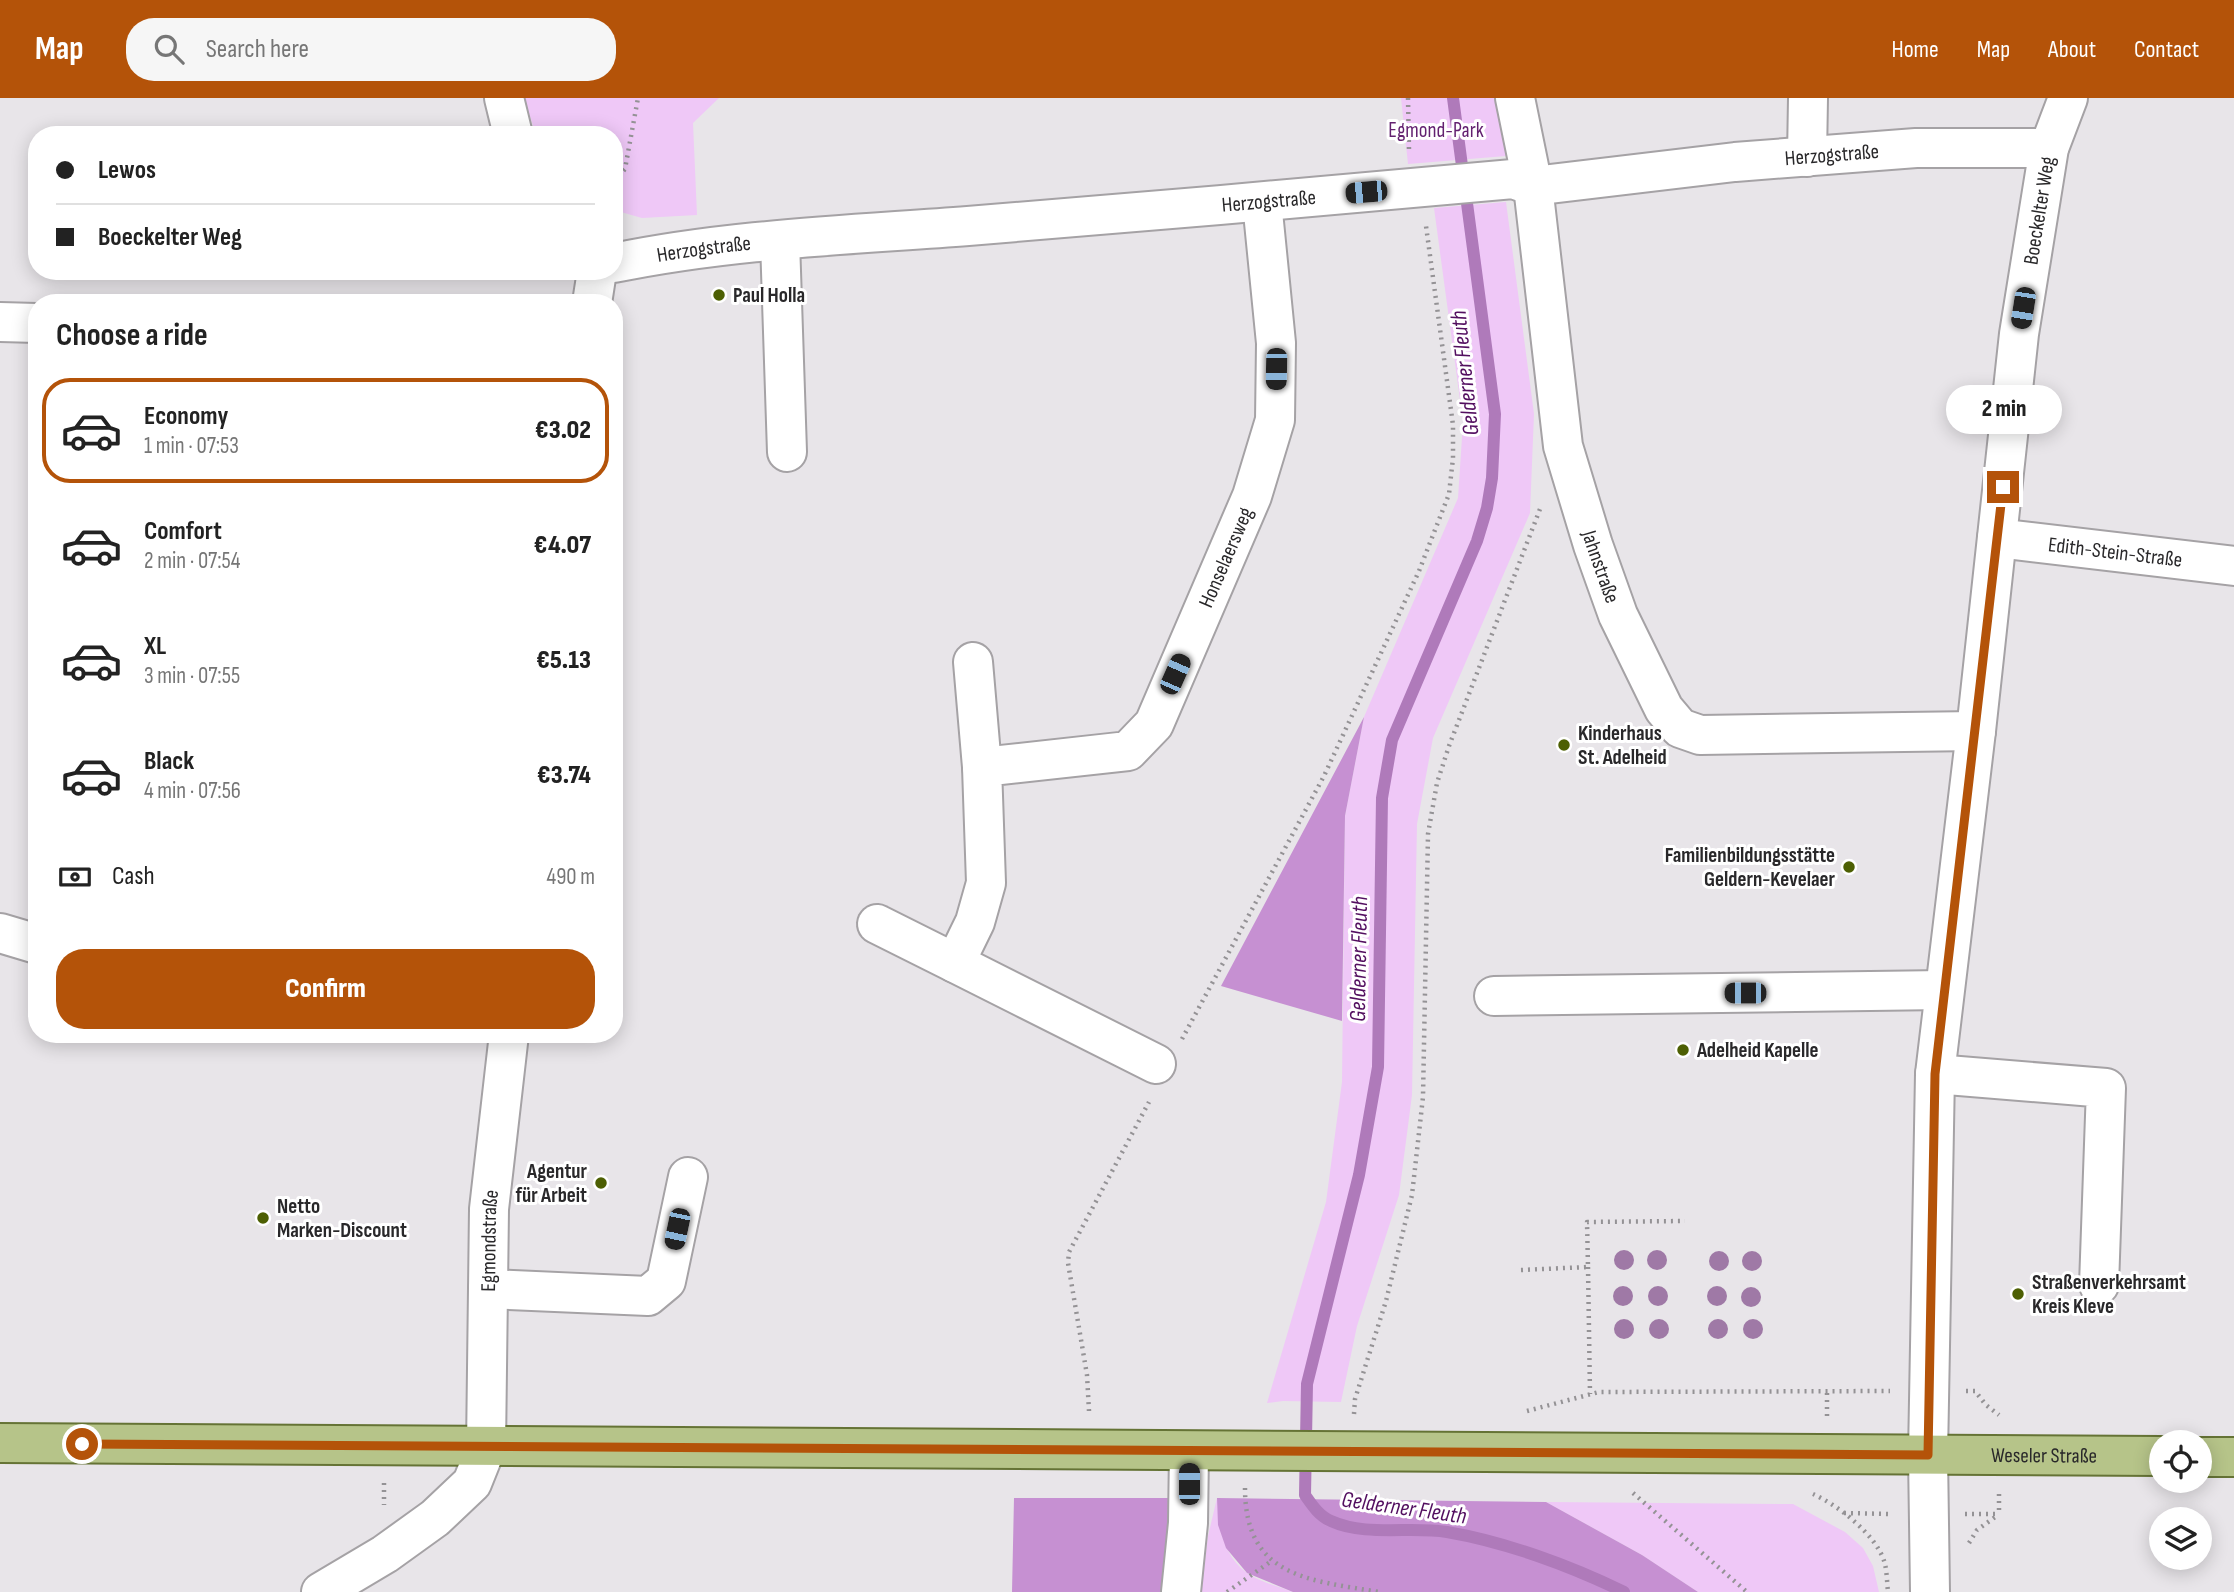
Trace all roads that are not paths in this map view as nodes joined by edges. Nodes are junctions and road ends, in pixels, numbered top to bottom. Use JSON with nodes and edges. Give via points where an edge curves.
{"nodes":[{"id":1,"x":504,"y":98,"type":"edge"},
{"id":2,"x":1515,"y":98,"type":"edge"},
{"id":3,"x":1808,"y":98,"type":"edge"},
{"id":4,"x":2068,"y":98,"type":"edge"},
{"id":5,"x":511,"y":126,"type":"edge"},
{"id":6,"x":2049,"y":148,"type":"junction"},
{"id":7,"x":1807,"y":156,"type":"junction"},
{"id":8,"x":1523,"y":182,"type":"junction"},
{"id":9,"x":1262,"y":202,"type":"junction"},
{"id":10,"x":780,"y":241,"type":"junction"},
{"id":11,"x":623,"y":261,"type":"edge"},
{"id":12,"x":0,"y":322,"type":"edge"},
{"id":13,"x":28,"y":323,"type":"edge"},
{"id":14,"x":788,"y":452,"type":"dead end"},
{"id":15,"x":1997,"y":538,"type":"junction"},
{"id":16,"x":2234,"y":566,"type":"edge"},
{"id":17,"x":973,"y":662,"type":"dead end"},
{"id":18,"x":1976,"y":731,"type":"junction"},
{"id":19,"x":982,"y":766,"type":"junction"},
{"id":20,"x":877,"y":924,"type":"dead end"},
{"id":21,"x":0,"y":933,"type":"edge"},
{"id":22,"x":28,"y":941,"type":"edge"},
{"id":23,"x":955,"y":963,"type":"junction"},
{"id":24,"x":1944,"y":989,"type":"junction"},
{"id":25,"x":1494,"y":996,"type":"dead end"},
{"id":26,"x":508,"y":1043,"type":"edge"},
{"id":27,"x":1163,"y":1067,"type":"road end"},
{"id":28,"x":1935,"y":1074,"type":"junction"},
{"id":29,"x":688,"y":1177,"type":"dead end"},
{"id":30,"x":2099,"y":1285,"type":"dead end"},
{"id":31,"x":488,"y":1289,"type":"junction"},
{"id":32,"x":0,"y":1443,"type":"edge"},
{"id":33,"x":486,"y":1448,"type":"junction"},
{"id":34,"x":1189,"y":1451,"type":"junction"},
{"id":35,"x":1928,"y":1455,"type":"junction"},
{"id":36,"x":2149,"y":1456,"type":"edge"},
{"id":37,"x":2212,"y":1457,"type":"edge"},
{"id":38,"x":2234,"y":1457,"type":"edge"},
{"id":39,"x":321,"y":1592,"type":"edge"},
{"id":40,"x":1181,"y":1592,"type":"edge"},
{"id":41,"x":1930,"y":1592,"type":"edge"}],
"edges":[{"from":1,"to":5,"type":"street"},
{"from":2,"to":8,"type":"street","name":"Jahnstraße"},
{"from":3,"to":7,"type":"street"},
{"from":4,"to":6,"type":"street","name":"Boeckelter Weg"},
{"from":6,"to":7,"type":"street","name":"Herzogstraße","via":[[1916,148]]},
{"from":6,"to":15,"type":"street","name":"Boeckelter Weg","via":[[2019,334]]},
{"from":7,"to":8,"type":"street","name":"Herzogstraße"},
{"from":8,"to":9,"type":"street","name":"Herzogstraße"},
{"from":8,"to":18,"type":"street","name":"Jahnstraße","via":[[1563,446],[1618,615],[1664,709],[1680,728],[1700,735]]},
{"from":9,"to":10,"type":"street","name":"Herzogstraße"},
{"from":9,"to":19,"type":"street","name":"Honselaersweg","via":[[1276,343],[1275,420],[1252,496],[1154,724],[1128,751]]},
{"from":10,"to":11,"type":"street","name":"Herzogstraße"},
{"from":10,"to":14,"type":"street"},
{"from":12,"to":13,"type":"street"},
{"from":15,"to":16,"type":"street","name":"Edith-Stein-Straße"},
{"from":15,"to":18,"type":"street","name":"Boeckelter Weg"},
{"from":17,"to":19,"type":"street"},
{"from":18,"to":24,"type":"street","name":"Boeckelter Weg"},
{"from":19,"to":23,"type":"street","via":[[986,883],[975,922]]},
{"from":20,"to":23,"type":"street"},
{"from":21,"to":22,"type":"street"},
{"from":23,"to":27,"type":"street"},
{"from":24,"to":25,"type":"street"},
{"from":24,"to":28,"type":"street","name":"Boeckelter Weg"},
{"from":26,"to":31,"type":"street","name":"Egmondstraße","via":[[489,1209]]},
{"from":28,"to":30,"type":"street","via":[[2106,1088]]},
{"from":28,"to":35,"type":"street","name":"Boeckelter Weg"},
{"from":29,"to":31,"type":"street","via":[[666,1281],[648,1296]]},
{"from":31,"to":33,"type":"street","name":"Egmondstraße"},
{"from":32,"to":33,"type":"main road","name":"Weseler Straße"},
{"from":33,"to":34,"type":"main road","name":"Weseler Straße"},
{"from":33,"to":39,"type":"street","via":[[472,1483],[435,1518]]},
{"from":34,"to":35,"type":"main road","name":"Weseler Straße","via":[[1267,1452],[1348,1435],[1597,1454]]},
{"from":34,"to":40,"type":"street"},
{"from":35,"to":36,"type":"main road","name":"Weseler Straße"},
{"from":35,"to":41,"type":"street","name":"Boeckelter Weg"},
{"from":37,"to":38,"type":"main road"}]}
